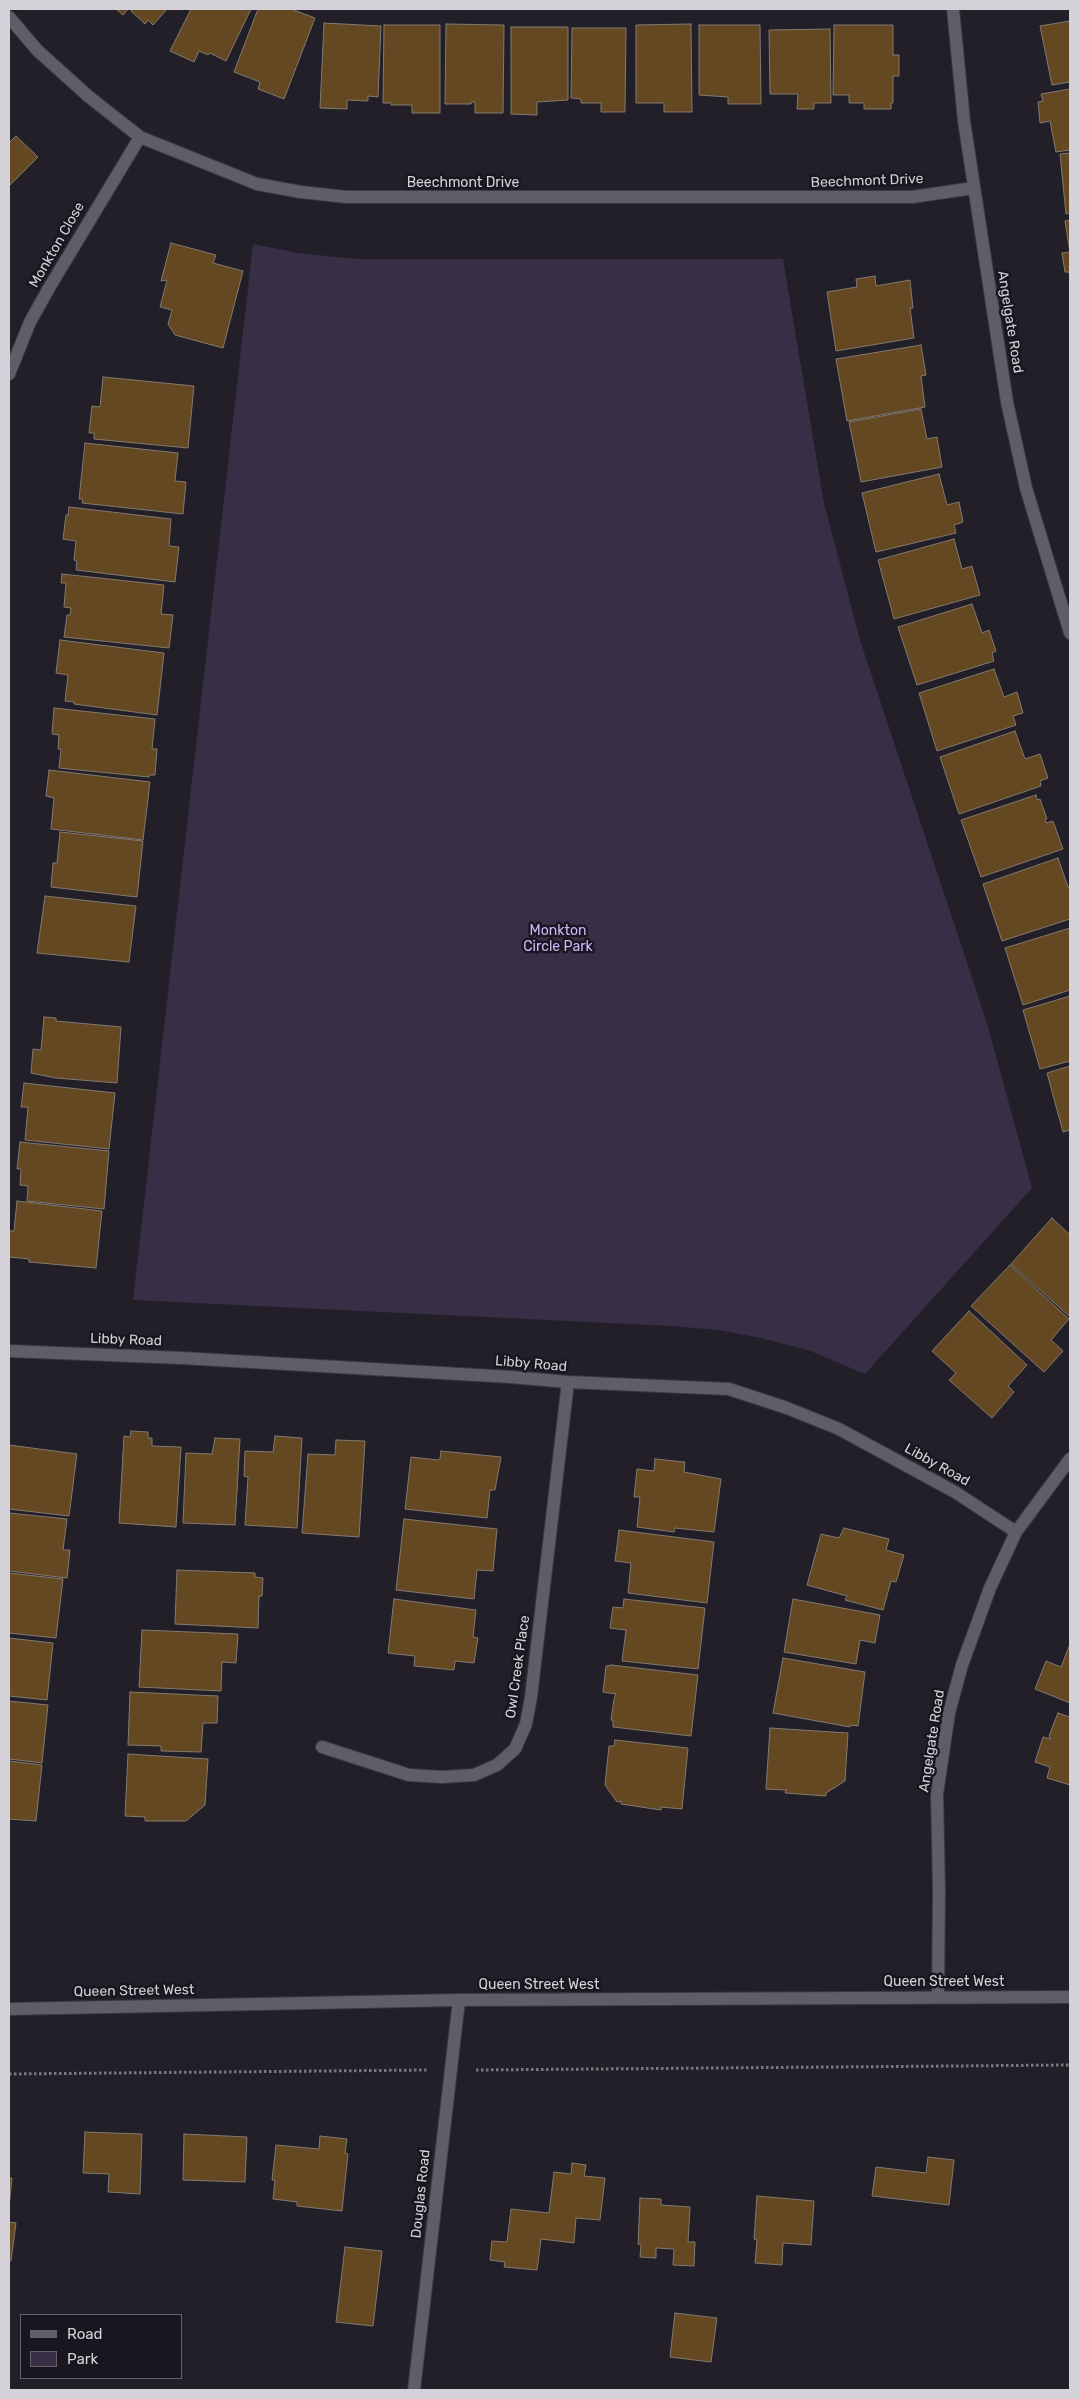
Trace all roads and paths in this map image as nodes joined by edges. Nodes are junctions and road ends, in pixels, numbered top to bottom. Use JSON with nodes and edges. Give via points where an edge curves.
{"nodes":[{"id":1,"x":953,"y":9,"type":"edge"},
{"id":2,"x":9,"y":17,"type":"edge"},
{"id":3,"x":140,"y":136,"type":"junction"},
{"id":4,"x":974,"y":188,"type":"junction"},
{"id":5,"x":9,"y":374,"type":"edge"},
{"id":6,"x":1070,"y":633,"type":"edge"},
{"id":7,"x":9,"y":1351,"type":"edge"},
{"id":8,"x":568,"y":1382,"type":"junction"},
{"id":9,"x":1070,"y":1459,"type":"edge"},
{"id":10,"x":1016,"y":1532,"type":"junction"},
{"id":11,"x":322,"y":1747,"type":"dead end"},
{"id":12,"x":938,"y":1997,"type":"junction"},
{"id":13,"x":1070,"y":1997,"type":"edge"},
{"id":14,"x":459,"y":2000,"type":"junction"},
{"id":15,"x":9,"y":2009,"type":"edge"},
{"id":16,"x":1070,"y":2064,"type":"edge"},
{"id":17,"x":450,"y":2070,"type":"junction"},
{"id":18,"x":9,"y":2074,"type":"edge"},
{"id":19,"x":414,"y":2390,"type":"edge"}],
"edges":[{"from":1,"to":4,"type":"street","name":"Angelgate Road"},
{"from":2,"to":3,"type":"street","name":"Beechmont Drive","via":[[37,50],[88,96]]},
{"from":3,"to":4,"type":"street","name":"Beechmont Drive","via":[[257,184],[346,197],[912,197]]},
{"from":3,"to":5,"type":"street","name":"Monkton Close","via":[[30,322]]},
{"from":4,"to":6,"type":"street","name":"Angelgate Road","via":[[1007,402],[1026,488]]},
{"from":7,"to":8,"type":"street","name":"Libby Road","via":[[182,1358]]},
{"from":8,"to":10,"type":"street","name":"Libby Road","via":[[729,1389],[787,1408],[839,1429],[955,1492]]},
{"from":8,"to":11,"type":"street","name":"Owl Creek Place","via":[[531,1697],[526,1724],[514,1749],[497,1765],[474,1775],[442,1777],[409,1775]]},
{"from":9,"to":10,"type":"street","name":"Angelgate Road"},
{"from":10,"to":12,"type":"street","name":"Angelgate Road","via":[[990,1588],[962,1665],[949,1713],[937,1794]]},
{"from":12,"to":13,"type":"street","name":"Queen Street West"},
{"from":12,"to":14,"type":"street","name":"Queen Street West"},
{"from":14,"to":15,"type":"street","name":"Queen Street West"},
{"from":14,"to":17,"type":"street","name":"Douglas Road"},
{"from":16,"to":17,"type":"path"},
{"from":17,"to":18,"type":"path"},
{"from":17,"to":19,"type":"street","name":"Douglas Road"}]}
